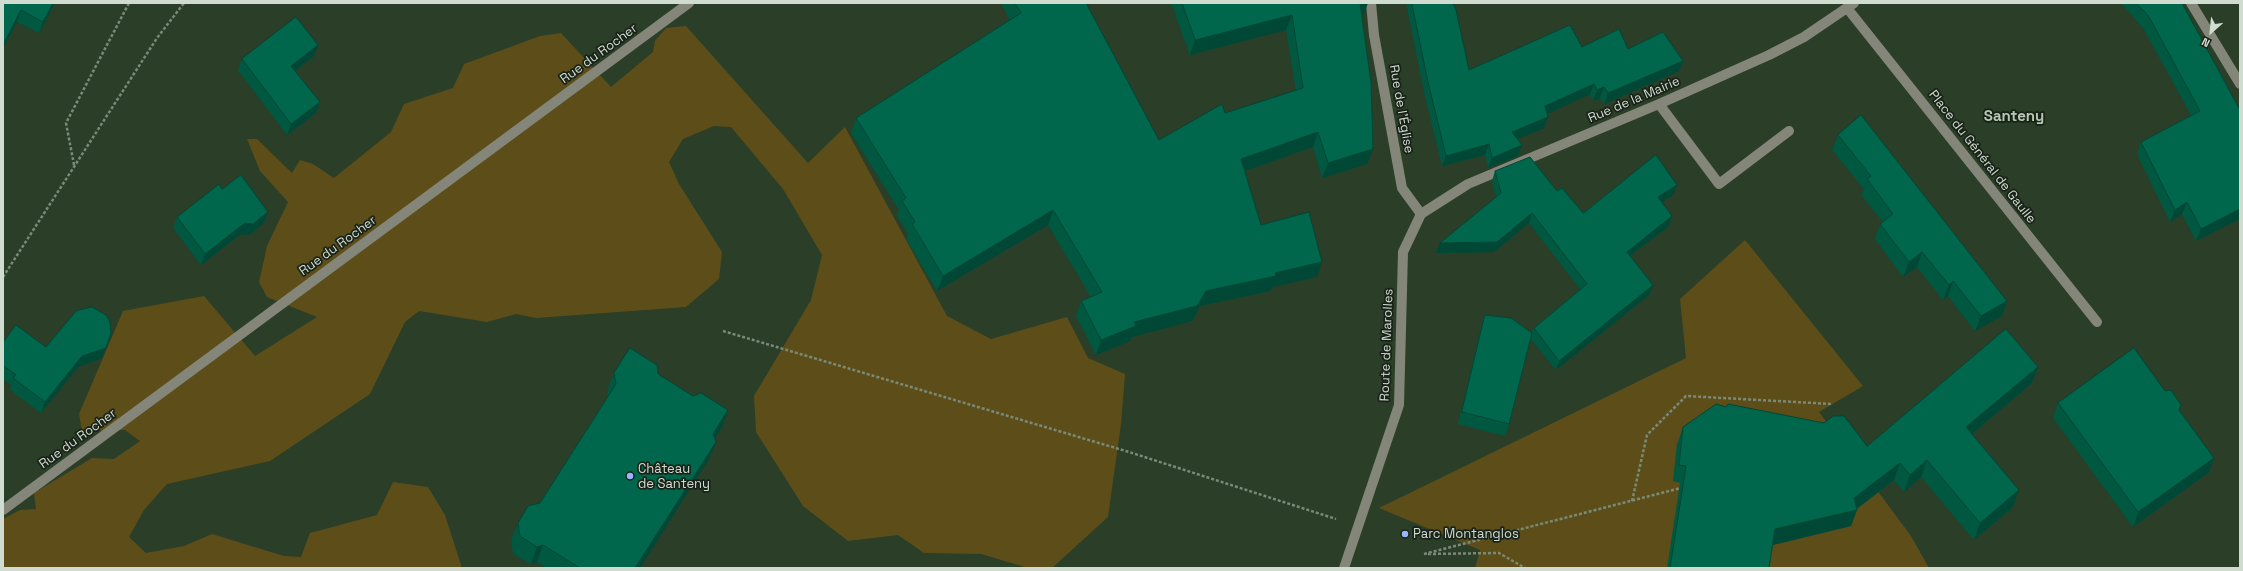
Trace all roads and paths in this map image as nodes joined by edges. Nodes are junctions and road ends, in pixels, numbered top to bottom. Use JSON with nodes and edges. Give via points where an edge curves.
{"nodes":[{"id":1,"x":129,"y":3,"type":"edge"},
{"id":2,"x":184,"y":3,"type":"edge"},
{"id":3,"x":689,"y":3,"type":"edge"},
{"id":4,"x":1371,"y":3,"type":"edge"},
{"id":5,"x":2191,"y":3,"type":"edge"},
{"id":6,"x":1851,"y":6,"type":"edge"},
{"id":7,"x":2240,"y":84,"type":"edge"},
{"id":8,"x":1659,"y":104,"type":"junction"},
{"id":9,"x":1790,"y":131,"type":"dead end"},
{"id":10,"x":74,"y":165,"type":"junction"},
{"id":11,"x":1421,"y":214,"type":"junction"},
{"id":12,"x":3,"y":277,"type":"edge"},
{"id":13,"x":2097,"y":322,"type":"dead end"},
{"id":14,"x":723,"y":331,"type":"dead end"},
{"id":15,"x":1832,"y":404,"type":"dead end"},
{"id":16,"x":1688,"y":487,"type":"edge"},
{"id":17,"x":1632,"y":501,"type":"junction"},
{"id":18,"x":3,"y":510,"type":"edge"},
{"id":19,"x":1359,"y":526,"type":"junction"},
{"id":20,"x":1344,"y":568,"type":"edge"},
{"id":21,"x":1525,"y":568,"type":"edge"}],
"edges":[{"from":1,"to":10,"type":"path","via":[[66,123]]},
{"from":2,"to":10,"type":"path","via":[[157,38]]},
{"from":3,"to":18,"type":"street","name":"Rue du Rocher"},
{"from":4,"to":11,"type":"street","name":"Rue de l'Église","via":[[1374,34],[1402,188]]},
{"from":5,"to":7,"type":"street"},
{"from":6,"to":8,"type":"street","name":"Rue de la Mairie","via":[[1804,37]]},
{"from":6,"to":13,"type":"street","name":"Place du Général de Gaulle"},
{"from":8,"to":9,"type":"street","via":[[1719,184]]},
{"from":8,"to":11,"type":"street","name":"Rue de la Mairie","via":[[1468,184]]},
{"from":10,"to":12,"type":"path"},
{"from":11,"to":19,"type":"street","name":"Route de Marolles","via":[[1403,252],[1399,404]]},
{"from":14,"to":19,"type":"path","via":[[1129,452]]},
{"from":15,"to":17,"type":"path","via":[[1686,396],[1647,435]]},
{"from":16,"to":17,"type":"path"},
{"from":17,"to":21,"type":"path","via":[[1424,554],[1499,553]]},
{"from":19,"to":20,"type":"street","name":"Route de Marolles"}]}
